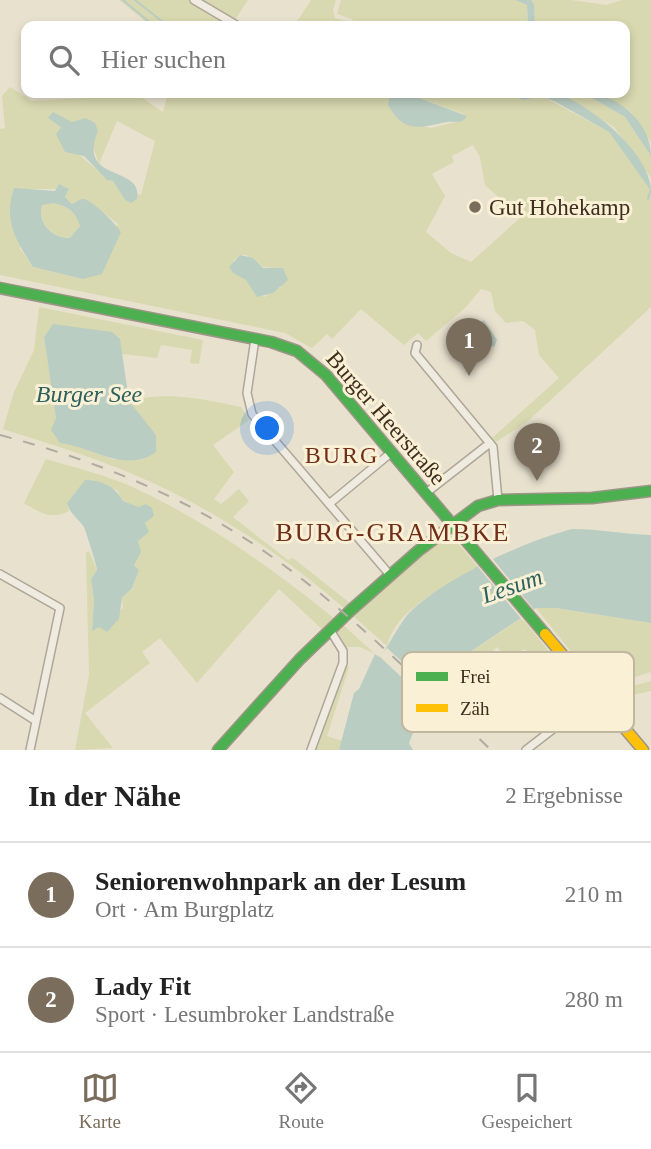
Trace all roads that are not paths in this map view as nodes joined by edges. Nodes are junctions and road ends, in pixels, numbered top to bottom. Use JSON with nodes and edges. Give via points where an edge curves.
{"nodes":[{"id":1,"x":194,"y":0,"type":"edge"},
{"id":2,"x":230,"y":21,"type":"edge"},
{"id":3,"x":0,"y":288,"type":"edge"},
{"id":4,"x":255,"y":339,"type":"junction"},
{"id":5,"x":417,"y":345,"type":"dead end"},
{"id":6,"x":490,"y":443,"type":"junction"},
{"id":7,"x":392,"y":452,"type":"junction"},
{"id":8,"x":651,"y":491,"type":"edge"},
{"id":9,"x":426,"y":493,"type":"junction"},
{"id":10,"x":498,"y":500,"type":"junction"},
{"id":11,"x":329,"y":504,"type":"junction"},
{"id":12,"x":453,"y":525,"type":"junction"},
{"id":13,"x":0,"y":574,"type":"edge"},
{"id":14,"x":390,"y":575,"type":"junction"},
{"id":15,"x":330,"y":630,"type":"junction"},
{"id":16,"x":561,"y":652,"type":"edge"},
{"id":17,"x":0,"y":698,"type":"edge"},
{"id":18,"x":36,"y":721,"type":"junction"},
{"id":19,"x":549,"y":732,"type":"edge"},
{"id":20,"x":628,"y":732,"type":"edge"},
{"id":21,"x":30,"y":750,"type":"edge"},
{"id":22,"x":218,"y":750,"type":"edge"},
{"id":23,"x":311,"y":750,"type":"edge"},
{"id":24,"x":526,"y":750,"type":"edge"},
{"id":25,"x":643,"y":750,"type":"edge"}],
"edges":[{"from":1,"to":2,"type":"street"},
{"from":3,"to":4,"type":"main road","name":"Burger Heerstraße"},
{"from":4,"to":7,"type":"main road","name":"Burger Heerstraße","via":[[297,351],[316,365]]},
{"from":4,"to":11,"type":"street","via":[[247,393],[252,414]]},
{"from":5,"to":6,"type":"street","via":[[415,353]]},
{"from":6,"to":9,"type":"street"},
{"from":6,"to":10,"type":"street"},
{"from":7,"to":9,"type":"main road","name":"Burger Heerstraße"},
{"from":7,"to":11,"type":"street"},
{"from":8,"to":10,"type":"main road","via":[[592,498]]},
{"from":9,"to":12,"type":"main road","name":"Burger Heerstraße"},
{"from":10,"to":12,"type":"main road","via":[[478,506]]},
{"from":11,"to":14,"type":"street"},
{"from":12,"to":14,"type":"main road"},
{"from":12,"to":16,"type":"main road","name":"Burger Heerstraße"},
{"from":13,"to":18,"type":"street","via":[[60,608]]},
{"from":14,"to":15,"type":"main road"},
{"from":15,"to":22,"type":"main road"},
{"from":15,"to":23,"type":"street","via":[[343,651],[343,663]]},
{"from":17,"to":18,"type":"street"},
{"from":18,"to":21,"type":"street"},
{"from":19,"to":24,"type":"street"},
{"from":20,"to":25,"type":"main road","name":"Burger Heerstraße"}]}
